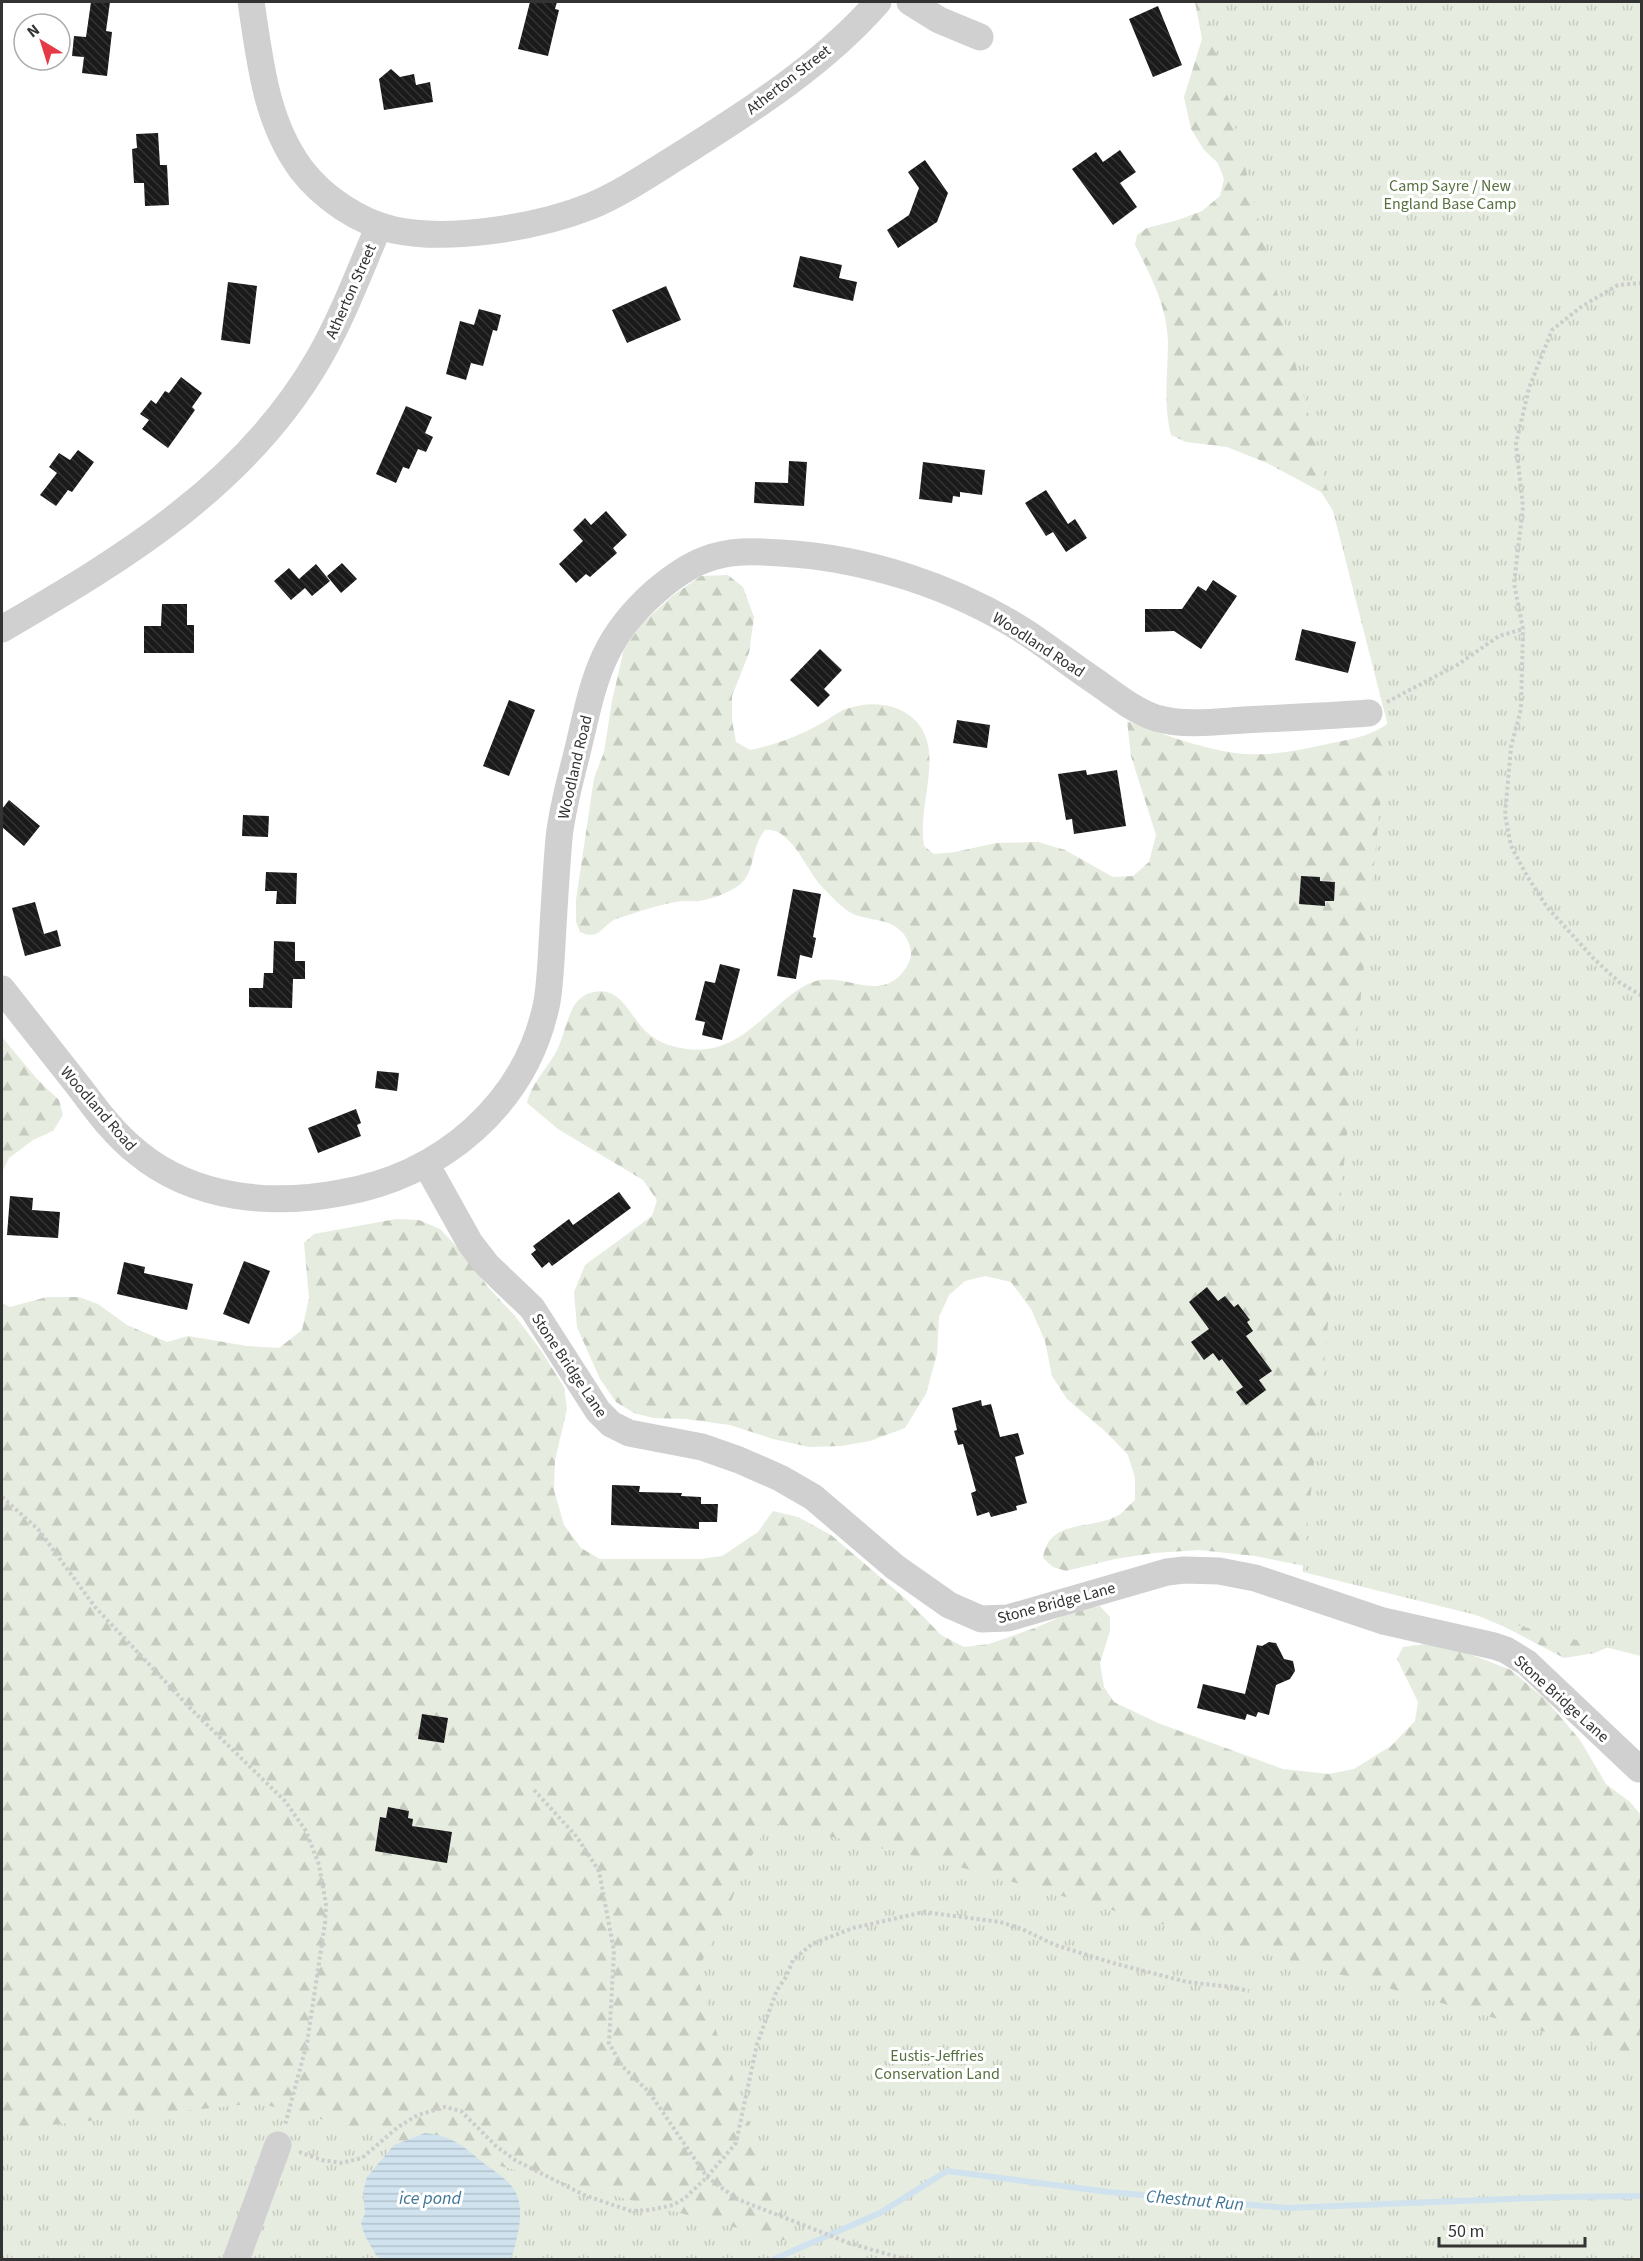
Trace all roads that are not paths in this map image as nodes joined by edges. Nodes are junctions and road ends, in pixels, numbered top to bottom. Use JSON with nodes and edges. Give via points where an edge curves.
{"nodes":[{"id":1,"x":251,"y":2,"type":"edge"},
{"id":2,"x":878,"y":2,"type":"edge"},
{"id":3,"x":910,"y":2,"type":"edge"},
{"id":4,"x":980,"y":37,"type":"dead end"},
{"id":5,"x":379,"y":226,"type":"junction"},
{"id":6,"x":2,"y":629,"type":"edge"},
{"id":7,"x":1369,"y":713,"type":"road end"},
{"id":8,"x":2,"y":989,"type":"edge"},
{"id":9,"x":426,"y":1164,"type":"junction"},
{"id":10,"x":1639,"y":1768,"type":"dead end"},
{"id":11,"x":278,"y":2145,"type":"road end"},
{"id":12,"x":236,"y":2259,"type":"edge"}],
"edges":[{"from":1,"to":5,"type":"street","via":[[267,98],[285,144],[302,171],[324,193],[348,211]]},
{"from":2,"to":5,"type":"street","name":"Atherton Street","via":[[840,39],[768,96],[638,181],[597,203],[537,222],[485,231],[416,233]]},
{"from":3,"to":4,"type":"street","via":[[946,24]]},
{"from":5,"to":6,"type":"street","name":"Atherton Street","via":[[319,358],[294,398],[247,455],[171,523]]},
{"from":7,"to":9,"type":"street","name":"Woodland Road","via":[[1198,722],[1159,719],[1128,704],[1004,619],[917,581],[839,560],[794,554],[737,552],[692,566],[666,582],[635,610],[600,664],[562,817],[549,987],[542,1022],[527,1062],[493,1112],[462,1140]]},
{"from":8,"to":9,"type":"street","name":"Woodland Road","via":[[126,1143],[152,1163],[192,1184],[238,1196],[316,1197],[369,1187]]},
{"from":9,"to":10,"type":"street","name":"Stone Bridge Lane","via":[[470,1243],[532,1308],[597,1411],[611,1425],[629,1433],[720,1453],[798,1487],[912,1580],[966,1614],[981,1619],[1008,1618],[1175,1571],[1219,1571],[1246,1576],[1365,1616],[1506,1650],[1527,1663]]},
{"from":11,"to":12,"type":"street"}]}
